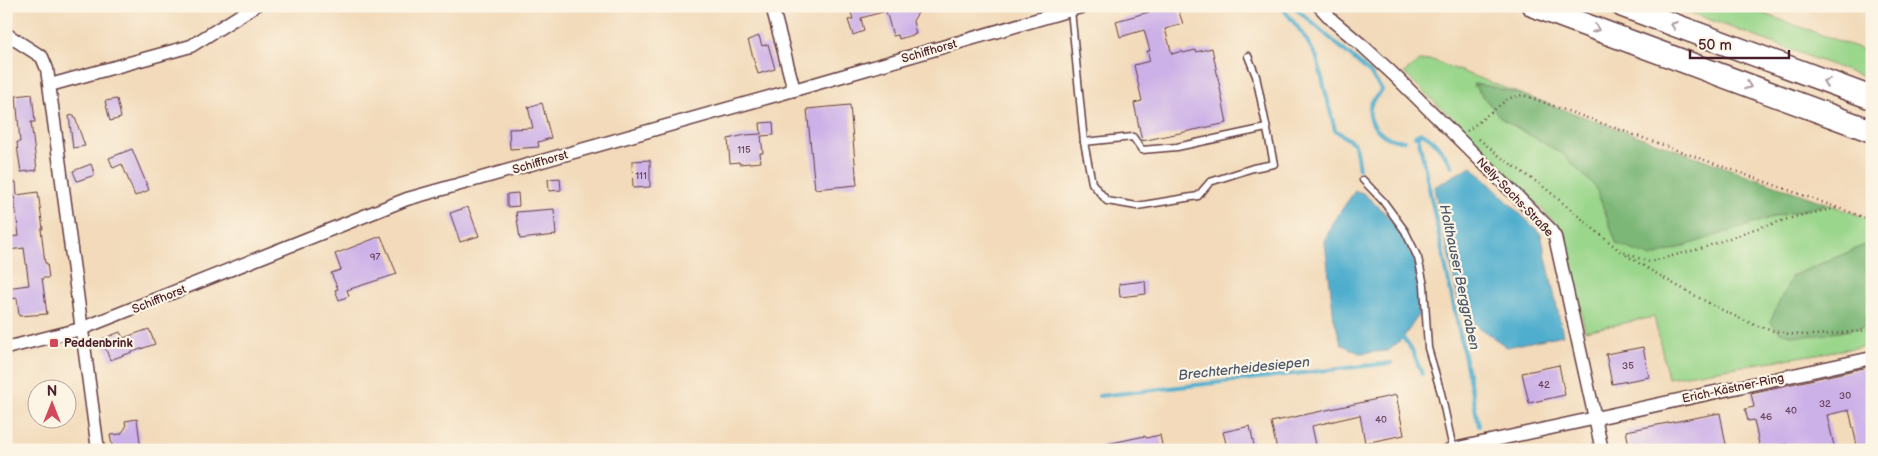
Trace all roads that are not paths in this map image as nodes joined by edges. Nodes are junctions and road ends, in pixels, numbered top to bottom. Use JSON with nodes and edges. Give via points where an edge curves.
{"nodes":[{"id":1,"x":255,"y":6,"type":"edge"},
{"id":2,"x":772,"y":6,"type":"edge"},
{"id":3,"x":1084,"y":6,"type":"edge"},
{"id":4,"x":1319,"y":6,"type":"edge"},
{"id":5,"x":1534,"y":6,"type":"edge"},
{"id":6,"x":1622,"y":6,"type":"edge"},
{"id":7,"x":1071,"y":10,"type":"junction"},
{"id":8,"x":6,"y":34,"type":"edge"},
{"id":9,"x":1248,"y":56,"type":"dead end"},
{"id":10,"x":50,"y":85,"type":"junction"},
{"id":11,"x":794,"y":90,"type":"junction"},
{"id":12,"x":1872,"y":98,"type":"edge"},
{"id":13,"x":1266,"y":128,"type":"junction"},
{"id":14,"x":1872,"y":132,"type":"edge"},
{"id":15,"x":1084,"y":142,"type":"junction"},
{"id":16,"x":1363,"y":180,"type":"dead end"},
{"id":17,"x":81,"y":329,"type":"junction"},
{"id":18,"x":6,"y":348,"type":"edge"},
{"id":19,"x":1872,"y":358,"type":"edge"},
{"id":20,"x":1595,"y":418,"type":"junction"},
{"id":21,"x":1451,"y":449,"type":"edge"},
{"id":22,"x":98,"y":450,"type":"edge"},
{"id":23,"x":1602,"y":450,"type":"edge"}],
"edges":[{"from":1,"to":10,"type":"street","via":[[191,46]]},
{"from":2,"to":11,"type":"street"},
{"from":3,"to":7,"type":"street","name":"Schiffhorst"},
{"from":4,"to":20,"type":"street","name":"Nelly-Sachs-Straße","via":[[1549,228],[1555,237]]},
{"from":5,"to":14,"type":"highway","one_way":true},
{"from":12,"to":6,"type":"highway","one_way":true},
{"from":7,"to":11,"type":"street","name":"Schiffhorst"},
{"from":7,"to":15,"type":"lane"},
{"from":8,"to":10,"type":"street","via":[[42,57]]},
{"from":9,"to":13,"type":"lane","via":[[1256,76]]},
{"from":10,"to":17,"type":"street"},
{"from":11,"to":17,"type":"street","name":"Schiffhorst","via":[[407,199]]},
{"from":13,"to":15,"type":"lane","via":[[1177,147],[1142,150],[1133,137]]},
{"from":13,"to":15,"type":"lane","via":[[1274,164],[1210,182],[1198,196],[1137,206],[1108,201],[1092,183]]},
{"from":16,"to":21,"type":"lane","via":[[1405,231],[1418,258],[1424,285],[1428,348],[1441,393]]},
{"from":17,"to":18,"type":"street","name":"Schiffhorst"},
{"from":17,"to":22,"type":"street"},
{"from":19,"to":20,"type":"street","name":"Erich-Kästner-Ring"},
{"from":20,"to":21,"type":"street","name":"Erich-Kästner-Ring"},
{"from":20,"to":23,"type":"street","name":"Nelly-Sachs-Straße"}]}
